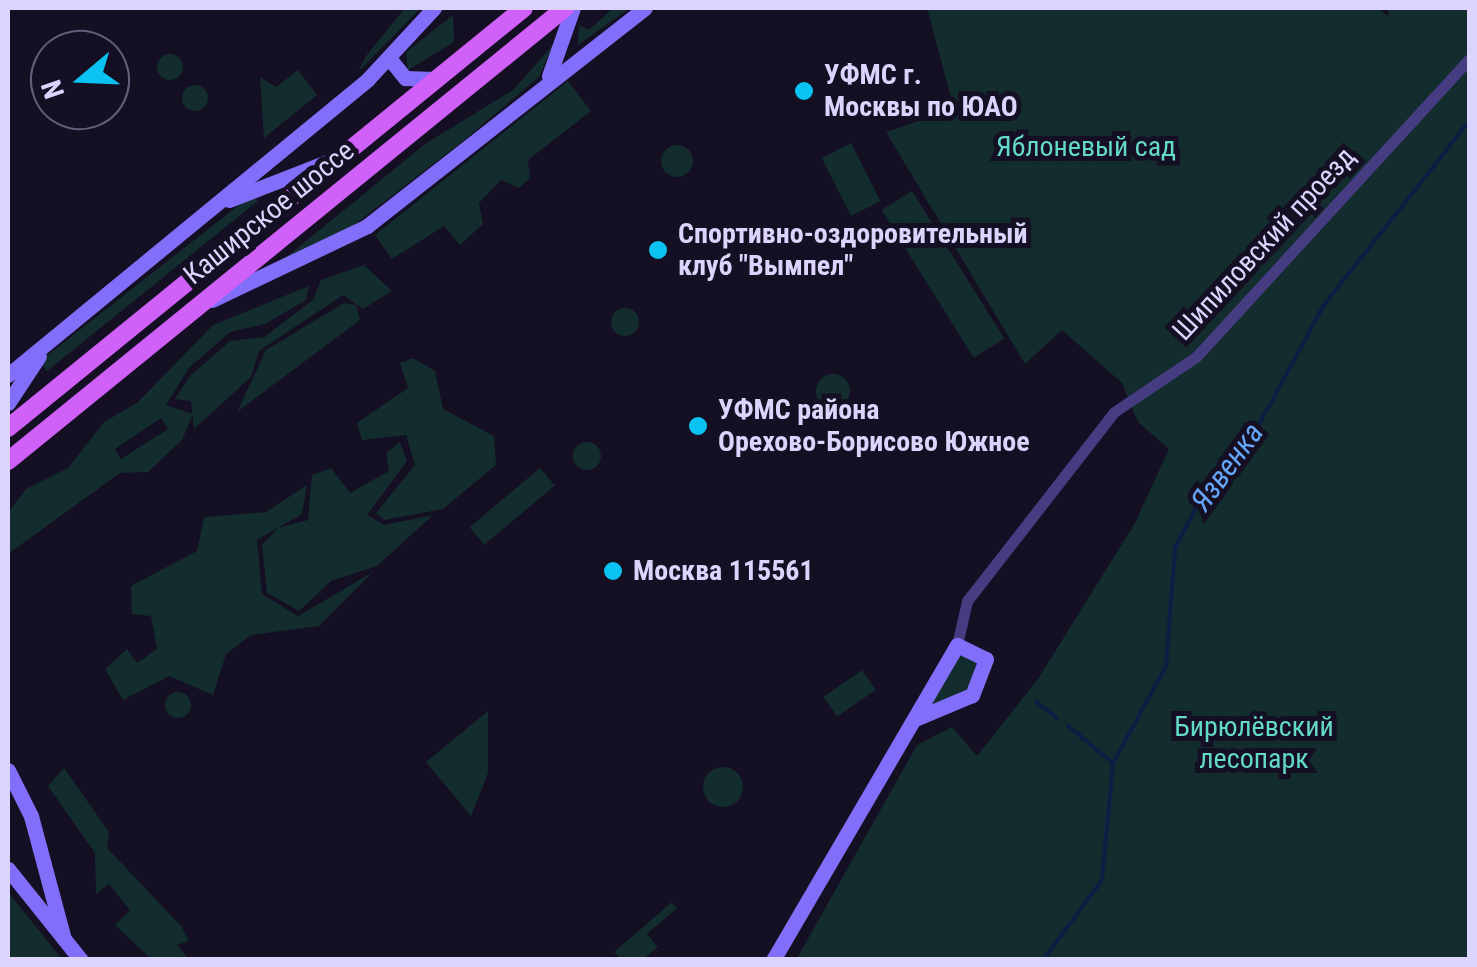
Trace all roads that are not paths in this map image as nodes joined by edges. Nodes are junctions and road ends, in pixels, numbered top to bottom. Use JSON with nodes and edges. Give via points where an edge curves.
{"nodes":[{"id":1,"x":434,"y":8,"type":"edge"},
{"id":2,"x":524,"y":8,"type":"edge"},
{"id":3,"x":569,"y":8,"type":"edge"},
{"id":4,"x":645,"y":8,"type":"edge"},
{"id":5,"x":389,"y":58,"type":"junction"},
{"id":6,"x":1470,"y":58,"type":"edge"},
{"id":7,"x":435,"y":79,"type":"junction"},
{"id":8,"x":540,"y":86,"type":"junction"},
{"id":9,"x":342,"y":156,"type":"junction"},
{"id":10,"x":216,"y":204,"type":"junction"},
{"id":11,"x":196,"y":308,"type":"junction"},
{"id":12,"x":50,"y":340,"type":"junction"},
{"id":13,"x":8,"y":375,"type":"edge"},
{"id":14,"x":8,"y":403,"type":"edge"},
{"id":15,"x":8,"y":428,"type":"edge"},
{"id":16,"x":8,"y":461,"type":"edge"},
{"id":17,"x":957,"y":645,"type":"junction"},
{"id":18,"x":915,"y":719,"type":"junction"},
{"id":19,"x":8,"y":770,"type":"edge"},
{"id":20,"x":8,"y":869,"type":"edge"},
{"id":21,"x":64,"y":939,"type":"junction"},
{"id":22,"x":80,"y":960,"type":"edge"},
{"id":23,"x":773,"y":960,"type":"edge"}],
"edges":[{"from":1,"to":5,"type":"main road"},
{"from":2,"to":7,"type":"main road","name":"Каширское шоссе"},
{"from":3,"to":8,"type":"main road"},
{"from":3,"to":11,"type":"main road","name":"Каширское шоссе"},
{"from":4,"to":8,"type":"main road"},
{"from":5,"to":7,"type":"main road","via":[[405,78]]},
{"from":5,"to":10,"type":"main road"},
{"from":6,"to":17,"type":"street","name":"Шипиловский проезд","via":[[1196,357],[1114,412],[966,601]]},
{"from":7,"to":9,"type":"main road","name":"Каширское шоссе"},
{"from":8,"to":11,"type":"main road","via":[[367,226]]},
{"from":9,"to":10,"type":"main road"},
{"from":9,"to":15,"type":"main road","name":"Каширское шоссе"},
{"from":10,"to":12,"type":"main road"},
{"from":11,"to":16,"type":"main road","name":"Каширское шоссе"},
{"from":12,"to":13,"type":"main road"},
{"from":12,"to":14,"type":"main road"},
{"from":17,"to":18,"type":"main road","name":"Шипиловский проезд"},
{"from":17,"to":18,"type":"main road","via":[[986,659],[988,670],[963,702]]},
{"from":18,"to":23,"type":"main road","name":"Шипиловский проезд"},
{"from":19,"to":21,"type":"main road","via":[[31,816]]},
{"from":20,"to":21,"type":"main road"},
{"from":21,"to":22,"type":"main road"}]}
